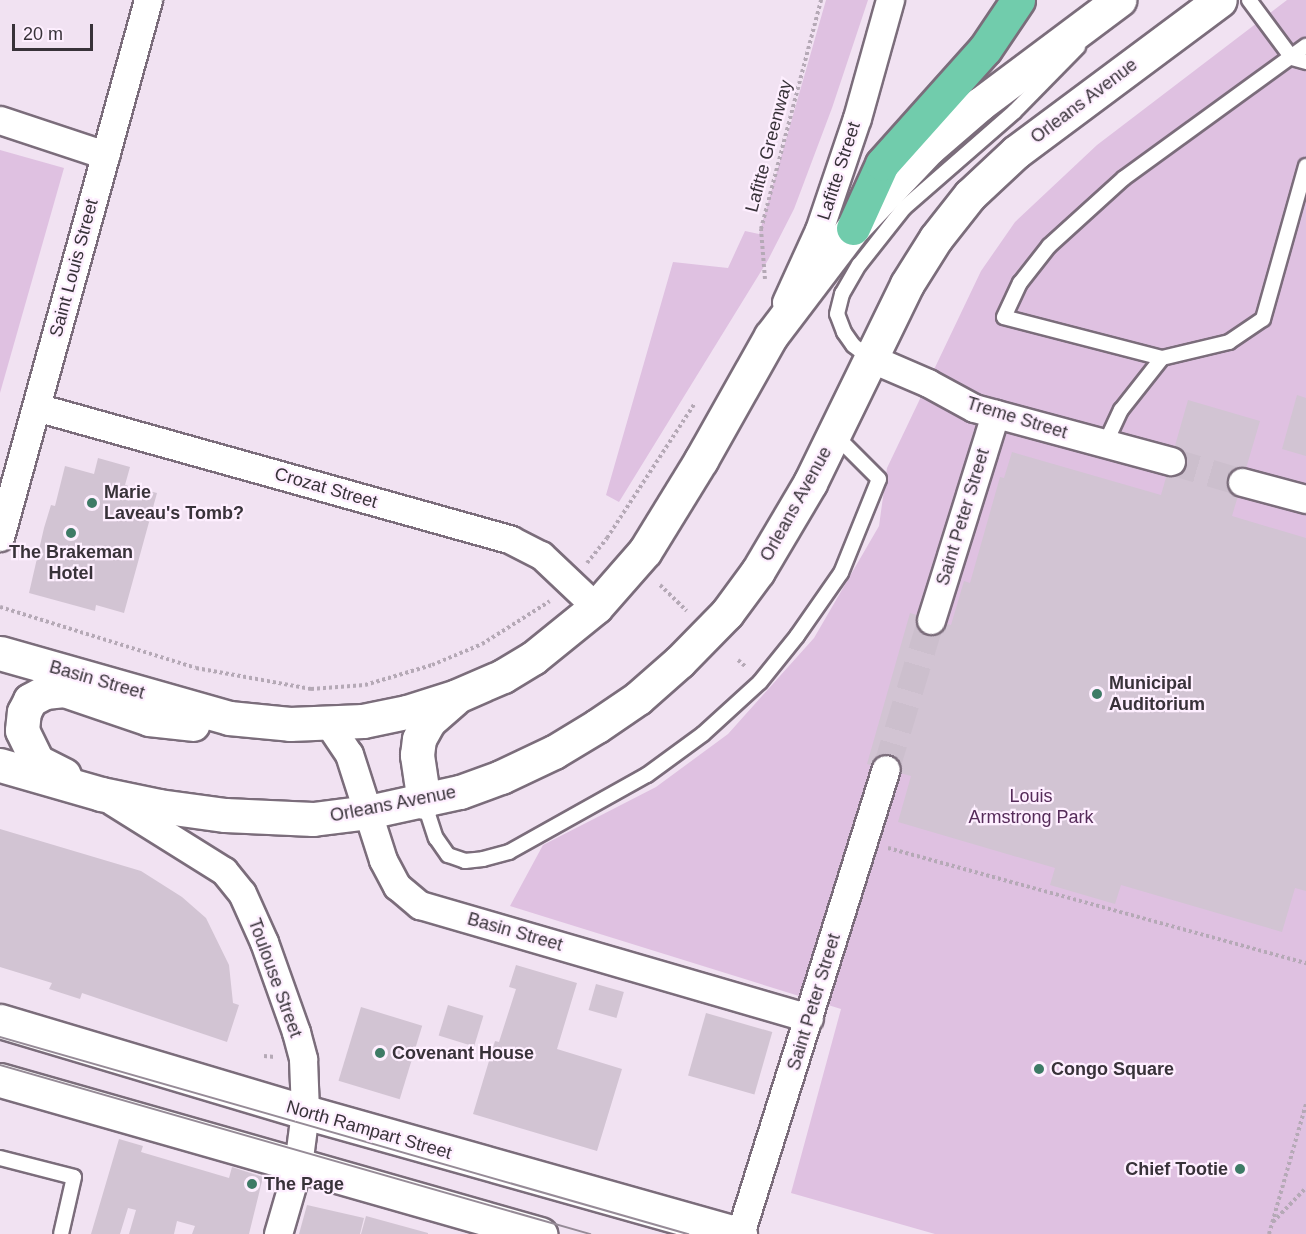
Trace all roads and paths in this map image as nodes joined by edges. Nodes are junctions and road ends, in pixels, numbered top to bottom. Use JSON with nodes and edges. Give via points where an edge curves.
{"nodes":[{"id":1,"x":148,"y":0,"type":"edge"},
{"id":2,"x":821,"y":0,"type":"edge"},
{"id":3,"x":890,"y":0,"type":"edge"},
{"id":4,"x":1018,"y":0,"type":"edge"},
{"id":5,"x":1119,"y":0,"type":"edge"},
{"id":6,"x":1220,"y":0,"type":"edge"},
{"id":7,"x":1249,"y":0,"type":"edge"},
{"id":8,"x":1306,"y":46,"type":"edge"},
{"id":9,"x":1292,"y":58,"type":"junction"},
{"id":10,"x":1306,"y":62,"type":"edge"},
{"id":11,"x":0,"y":120,"type":"edge"},
{"id":12,"x":105,"y":154,"type":"junction"},
{"id":13,"x":1306,"y":166,"type":"edge"},
{"id":14,"x":854,"y":228,"type":"junction"},
{"id":15,"x":766,"y":280,"type":"junction"},
{"id":16,"x":762,"y":288,"type":"dead end"},
{"id":17,"x":767,"y":291,"type":"dead end"},
{"id":18,"x":771,"y":336,"type":"junction"},
{"id":19,"x":870,"y":358,"type":"junction"},
{"id":20,"x":1162,"y":358,"type":"junction"},
{"id":21,"x":698,"y":399,"type":"dead end"},
{"id":22,"x":36,"y":407,"type":"junction"},
{"id":23,"x":995,"y":414,"type":"junction"},
{"id":24,"x":834,"y":434,"type":"junction"},
{"id":25,"x":1105,"y":444,"type":"junction"},
{"id":26,"x":1171,"y":461,"type":"tunnel mouth"},
{"id":27,"x":1242,"y":482,"type":"tunnel mouth"},
{"id":28,"x":1306,"y":499,"type":"edge"},
{"id":29,"x":0,"y":537,"type":"edge"},
{"id":30,"x":571,"y":581,"type":"junction"},
{"id":31,"x":660,"y":585,"type":"dead end"},
{"id":32,"x":0,"y":607,"type":"edge"},
{"id":33,"x":596,"y":607,"type":"junction"},
{"id":34,"x":689,"y":613,"type":"dead end"},
{"id":35,"x":931,"y":620,"type":"tunnel mouth"},
{"id":36,"x":0,"y":652,"type":"edge"},
{"id":37,"x":738,"y":660,"type":"dead end"},
{"id":38,"x":746,"y":668,"type":"dead end"},
{"id":39,"x":457,"y":696,"type":"junction"},
{"id":40,"x":243,"y":719,"type":"junction"},
{"id":41,"x":328,"y":723,"type":"junction"},
{"id":42,"x":0,"y":765,"type":"edge"},
{"id":43,"x":886,"y":769,"type":"tunnel mouth"},
{"id":44,"x":101,"y":794,"type":"junction"},
{"id":45,"x":424,"y":802,"type":"junction"},
{"id":46,"x":368,"y":812,"type":"junction"},
{"id":47,"x":864,"y":842,"type":"junction"},
{"id":48,"x":1306,"y":963,"type":"edge"},
{"id":49,"x":809,"y":1018,"type":"junction"},
{"id":50,"x":0,"y":1021,"type":"edge"},
{"id":51,"x":1,"y":1086,"type":"edge"},
{"id":52,"x":1306,"y":1104,"type":"edge"},
{"id":53,"x":305,"y":1112,"type":"junction"},
{"id":54,"x":0,"y":1158,"type":"edge"},
{"id":55,"x":298,"y":1165,"type":"junction"},
{"id":56,"x":1306,"y":1188,"type":"edge"},
{"id":57,"x":1272,"y":1222,"type":"junction"},
{"id":58,"x":61,"y":1234,"type":"edge"},
{"id":59,"x":278,"y":1234,"type":"edge"},
{"id":60,"x":540,"y":1234,"type":"edge"},
{"id":61,"x":740,"y":1234,"type":"edge"},
{"id":62,"x":1269,"y":1234,"type":"edge"}],
"edges":[{"from":1,"to":12,"type":"street","name":"Saint Louis Street"},
{"from":2,"to":15,"type":"path","name":"Lafitte Greenway","via":[[761,229]]},
{"from":3,"to":18,"type":"street","name":"Lafitte Street","via":[[819,230]]},
{"from":4,"to":14,"type":"highway","via":[[985,49],[882,164]]},
{"from":5,"to":14,"type":"street","via":[[980,104],[929,148]]},
{"from":5,"to":19,"type":"lane","via":[[1056,72],[904,208],[859,266],[842,294],[837,314],[853,345]]},
{"from":6,"to":19,"type":"street","name":"Orleans Avenue","via":[[1016,152],[970,195],[936,238],[907,285]]},
{"from":7,"to":9,"type":"lane"},
{"from":8,"to":9,"type":"lane"},
{"from":9,"to":10,"type":"lane"},
{"from":9,"to":20,"type":"lane","via":[[1124,178],[1084,212],[1049,246],[1020,283],[1004,317]]},
{"from":11,"to":12,"type":"street"},
{"from":12,"to":22,"type":"street","name":"Saint Louis Street"},
{"from":13,"to":20,"type":"lane","via":[[1263,319],[1229,342]]},
{"from":14,"to":18,"type":"street"},
{"from":15,"to":16,"type":"path"},
{"from":15,"to":17,"type":"path","name":"Lafitte Greenway"},
{"from":18,"to":33,"type":"street","via":[[645,551]]},
{"from":19,"to":23,"type":"street","name":"Treme Street","via":[[974,408]]},
{"from":19,"to":24,"type":"street","name":"Orleans Avenue"},
{"from":20,"to":25,"type":"lane","via":[[1121,410]]},
{"from":21,"to":30,"type":"path","via":[[604,544]]},
{"from":22,"to":29,"type":"street","name":"Saint Louis Street"},
{"from":22,"to":30,"type":"street","name":"Crozat Street","via":[[511,540],[541,555]]},
{"from":23,"to":25,"type":"street","name":"Treme Street"},
{"from":23,"to":35,"type":"street","name":"Saint Peter Street"},
{"from":24,"to":45,"type":"street","name":"Orleans Avenue","via":[[783,533],[758,571],[727,613],[671,669],[638,698],[554,752],[501,777]]},
{"from":24,"to":45,"type":"lane","via":[[879,478],[841,573],[760,682],[703,734],[637,780],[509,852],[483,859],[465,861],[448,855],[436,838]]},
{"from":25,"to":26,"type":"street","name":"Treme Street"},
{"from":27,"to":28,"type":"street"},
{"from":30,"to":32,"type":"path","via":[[547,604],[482,644],[432,665],[365,685],[311,689],[196,668]]},
{"from":30,"to":33,"type":"street","name":"Crozat Street"},
{"from":31,"to":34,"type":"path"},
{"from":33,"to":39,"type":"street","via":[[533,658]]},
{"from":36,"to":40,"type":"street","name":"Basin Street"},
{"from":37,"to":38,"type":"path"},
{"from":39,"to":41,"type":"street","via":[[363,722]]},
{"from":39,"to":45,"type":"street","via":[[429,721],[419,740],[417,754]]},
{"from":40,"to":41,"type":"street"},
{"from":40,"to":44,"type":"street","via":[[212,726],[149,719],[64,690],[45,692],[30,700],[22,730],[37,761]]},
{"from":41,"to":46,"type":"street","name":"Basin Street","via":[[349,754]]},
{"from":42,"to":44,"type":"street"},
{"from":43,"to":47,"type":"street","name":"Saint Peter Street"},
{"from":44,"to":46,"type":"street","name":"Orleans Avenue","via":[[159,807],[260,817],[313,819]]},
{"from":44,"to":53,"type":"street","name":"Toulouse Street","via":[[224,871],[242,893],[296,1032],[303,1059]]},
{"from":45,"to":46,"type":"street","name":"Orleans Avenue"},
{"from":46,"to":49,"type":"street","name":"Basin Street","via":[[383,860],[397,886],[420,905]]},
{"from":47,"to":48,"type":"path"},
{"from":47,"to":49,"type":"street","name":"Saint Peter Street"},
{"from":49,"to":61,"type":"street","name":"Saint Peter Street"},
{"from":50,"to":53,"type":"street","name":"North Rampart Street"},
{"from":51,"to":55,"type":"street"},
{"from":52,"to":57,"type":"path"},
{"from":53,"to":55,"type":"street","name":"Toulouse Street"},
{"from":53,"to":61,"type":"street","name":"North Rampart Street"},
{"from":54,"to":58,"type":"lane","via":[[74,1177]]},
{"from":55,"to":59,"type":"street","name":"Toulouse Street"},
{"from":55,"to":60,"type":"street"},
{"from":56,"to":57,"type":"path"},
{"from":57,"to":62,"type":"path"}]}
